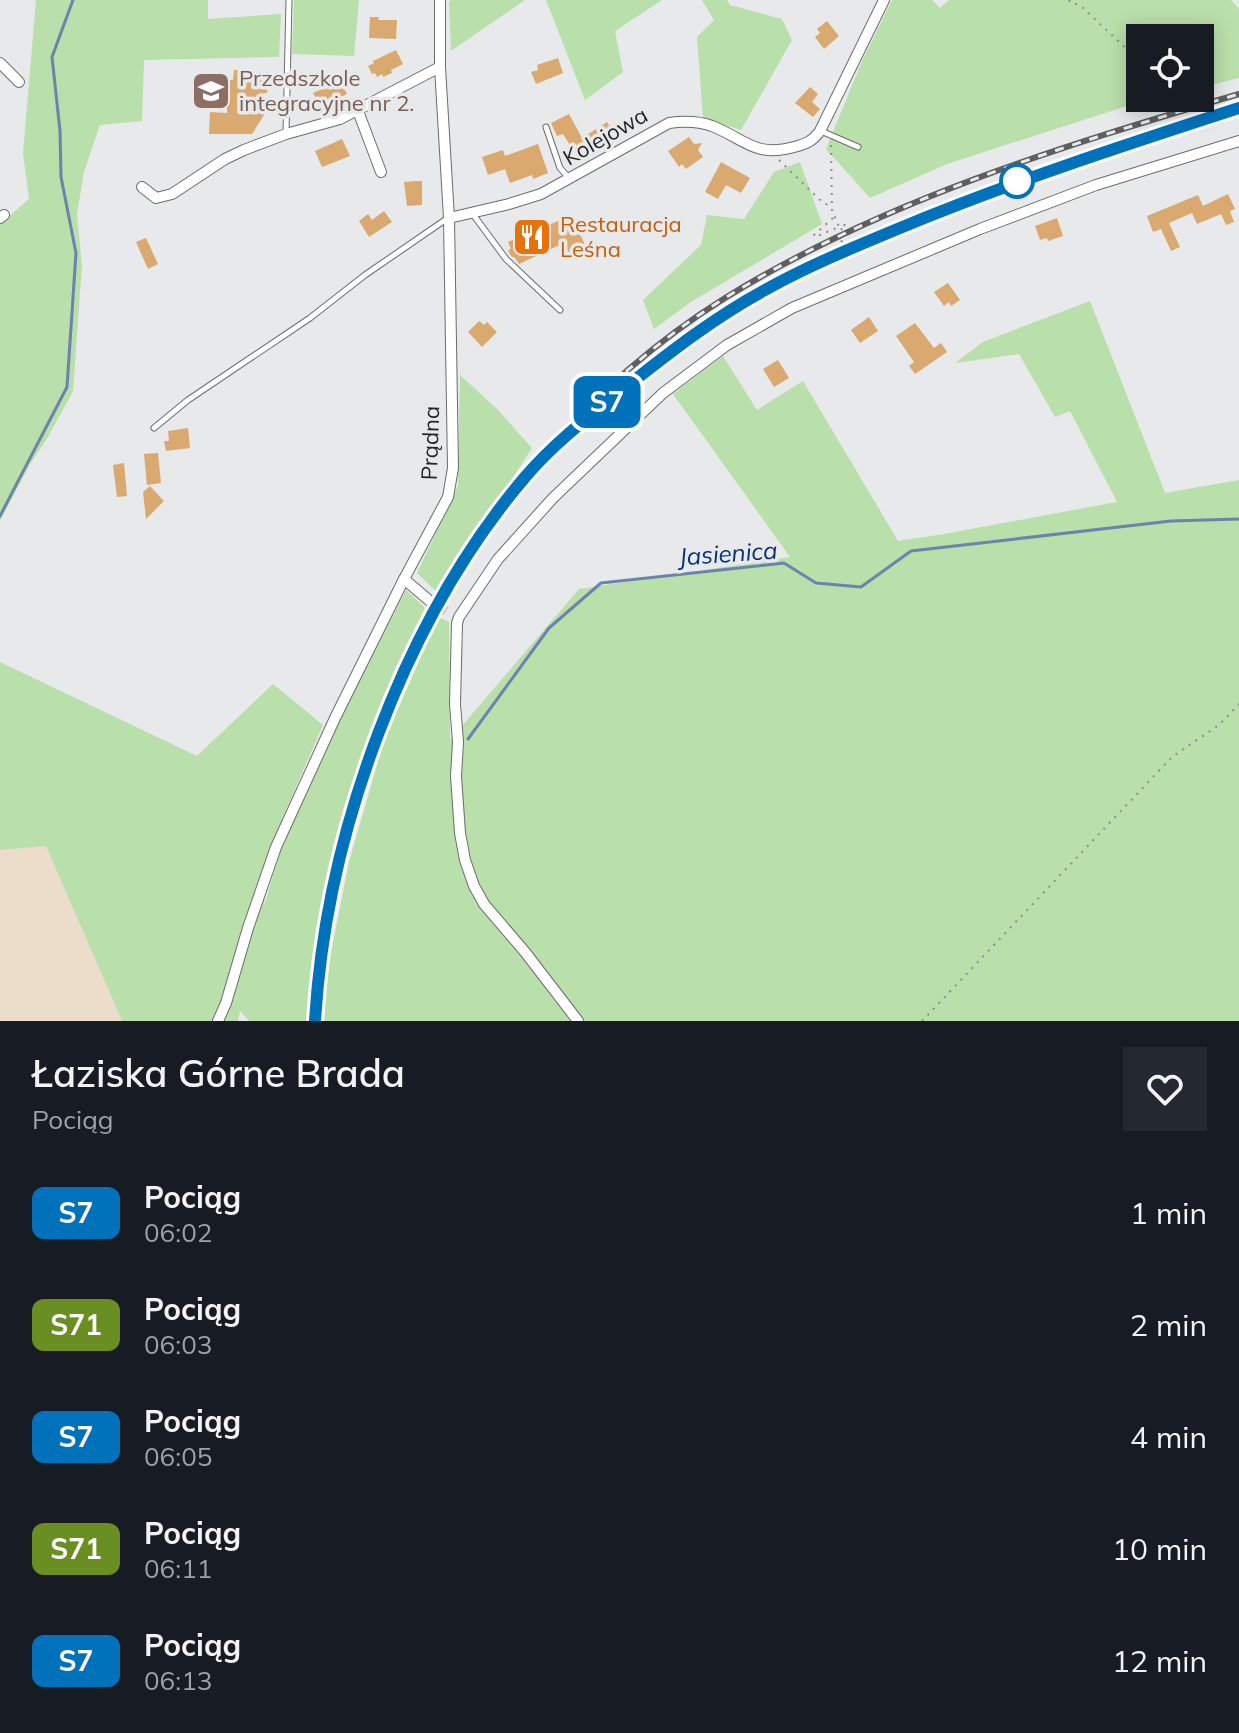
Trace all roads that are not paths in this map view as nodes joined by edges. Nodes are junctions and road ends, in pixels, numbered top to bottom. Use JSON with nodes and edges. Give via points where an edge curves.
{"nodes":[{"id":1,"x":289,"y":0,"type":"edge"},
{"id":2,"x":440,"y":0,"type":"edge"},
{"id":3,"x":884,"y":0,"type":"edge"},
{"id":4,"x":0,"y":63,"type":"edge"},
{"id":5,"x":440,"y":67,"type":"junction"},
{"id":6,"x":19,"y":82,"type":"dead end"},
{"id":7,"x":358,"y":111,"type":"junction"},
{"id":8,"x":546,"y":127,"type":"dead end"},
{"id":9,"x":820,"y":131,"type":"junction"},
{"id":10,"x":286,"y":134,"type":"junction"},
{"id":11,"x":1239,"y":141,"type":"edge"},
{"id":12,"x":858,"y":147,"type":"dead end"},
{"id":13,"x":381,"y":172,"type":"dead end"},
{"id":14,"x":570,"y":179,"type":"junction"},
{"id":15,"x":142,"y":187,"type":"dead end"},
{"id":16,"x":472,"y":212,"type":"junction"},
{"id":17,"x":449,"y":218,"type":"junction"},
{"id":18,"x":560,"y":310,"type":"dead end"},
{"id":19,"x":154,"y":428,"type":"dead end"},
{"id":20,"x":404,"y":579,"type":"junction"},
{"id":21,"x":431,"y":602,"type":"tunnel mouth"},
{"id":22,"x":446,"y":611,"type":"tunnel mouth"},
{"id":23,"x":459,"y":617,"type":"junction"},
{"id":24,"x":218,"y":1021,"type":"edge"},
{"id":25,"x":578,"y":1021,"type":"edge"}],
"edges":[{"from":1,"to":10,"type":"lane"},
{"from":2,"to":5,"type":"street","name":"Prądna"},
{"from":3,"to":9,"type":"street"},
{"from":4,"to":6,"type":"street"},
{"from":5,"to":7,"type":"street"},
{"from":5,"to":17,"type":"street","name":"Prądna"},
{"from":7,"to":10,"type":"street"},
{"from":7,"to":13,"type":"street"},
{"from":8,"to":14,"type":"lane","via":[[560,168]]},
{"from":9,"to":12,"type":"lane"},
{"from":9,"to":14,"type":"street","name":"Kolejowa","via":[[809,142],[773,151],[712,126],[669,123]]},
{"from":10,"to":15,"type":"street","via":[[225,159],[172,194],[156,198]]},
{"from":11,"to":23,"type":"street","via":[[1096,185],[980,229],[792,308],[727,345],[663,393],[553,498],[498,559]]},
{"from":14,"to":16,"type":"street","name":"Kolejowa","via":[[541,194]]},
{"from":16,"to":17,"type":"street","name":"Kolejowa"},
{"from":16,"to":18,"type":"lane","via":[[506,259]]},
{"from":17,"to":19,"type":"lane"},
{"from":17,"to":20,"type":"street","name":"Prądna","via":[[453,468],[448,497]]},
{"from":20,"to":21,"type":"street"},
{"from":20,"to":24,"type":"street","name":"Prądna","via":[[276,847]]},
{"from":22,"to":23,"type":"street"},
{"from":23,"to":25,"type":"street","via":[[456,776],[465,860],[484,904]]}]}
